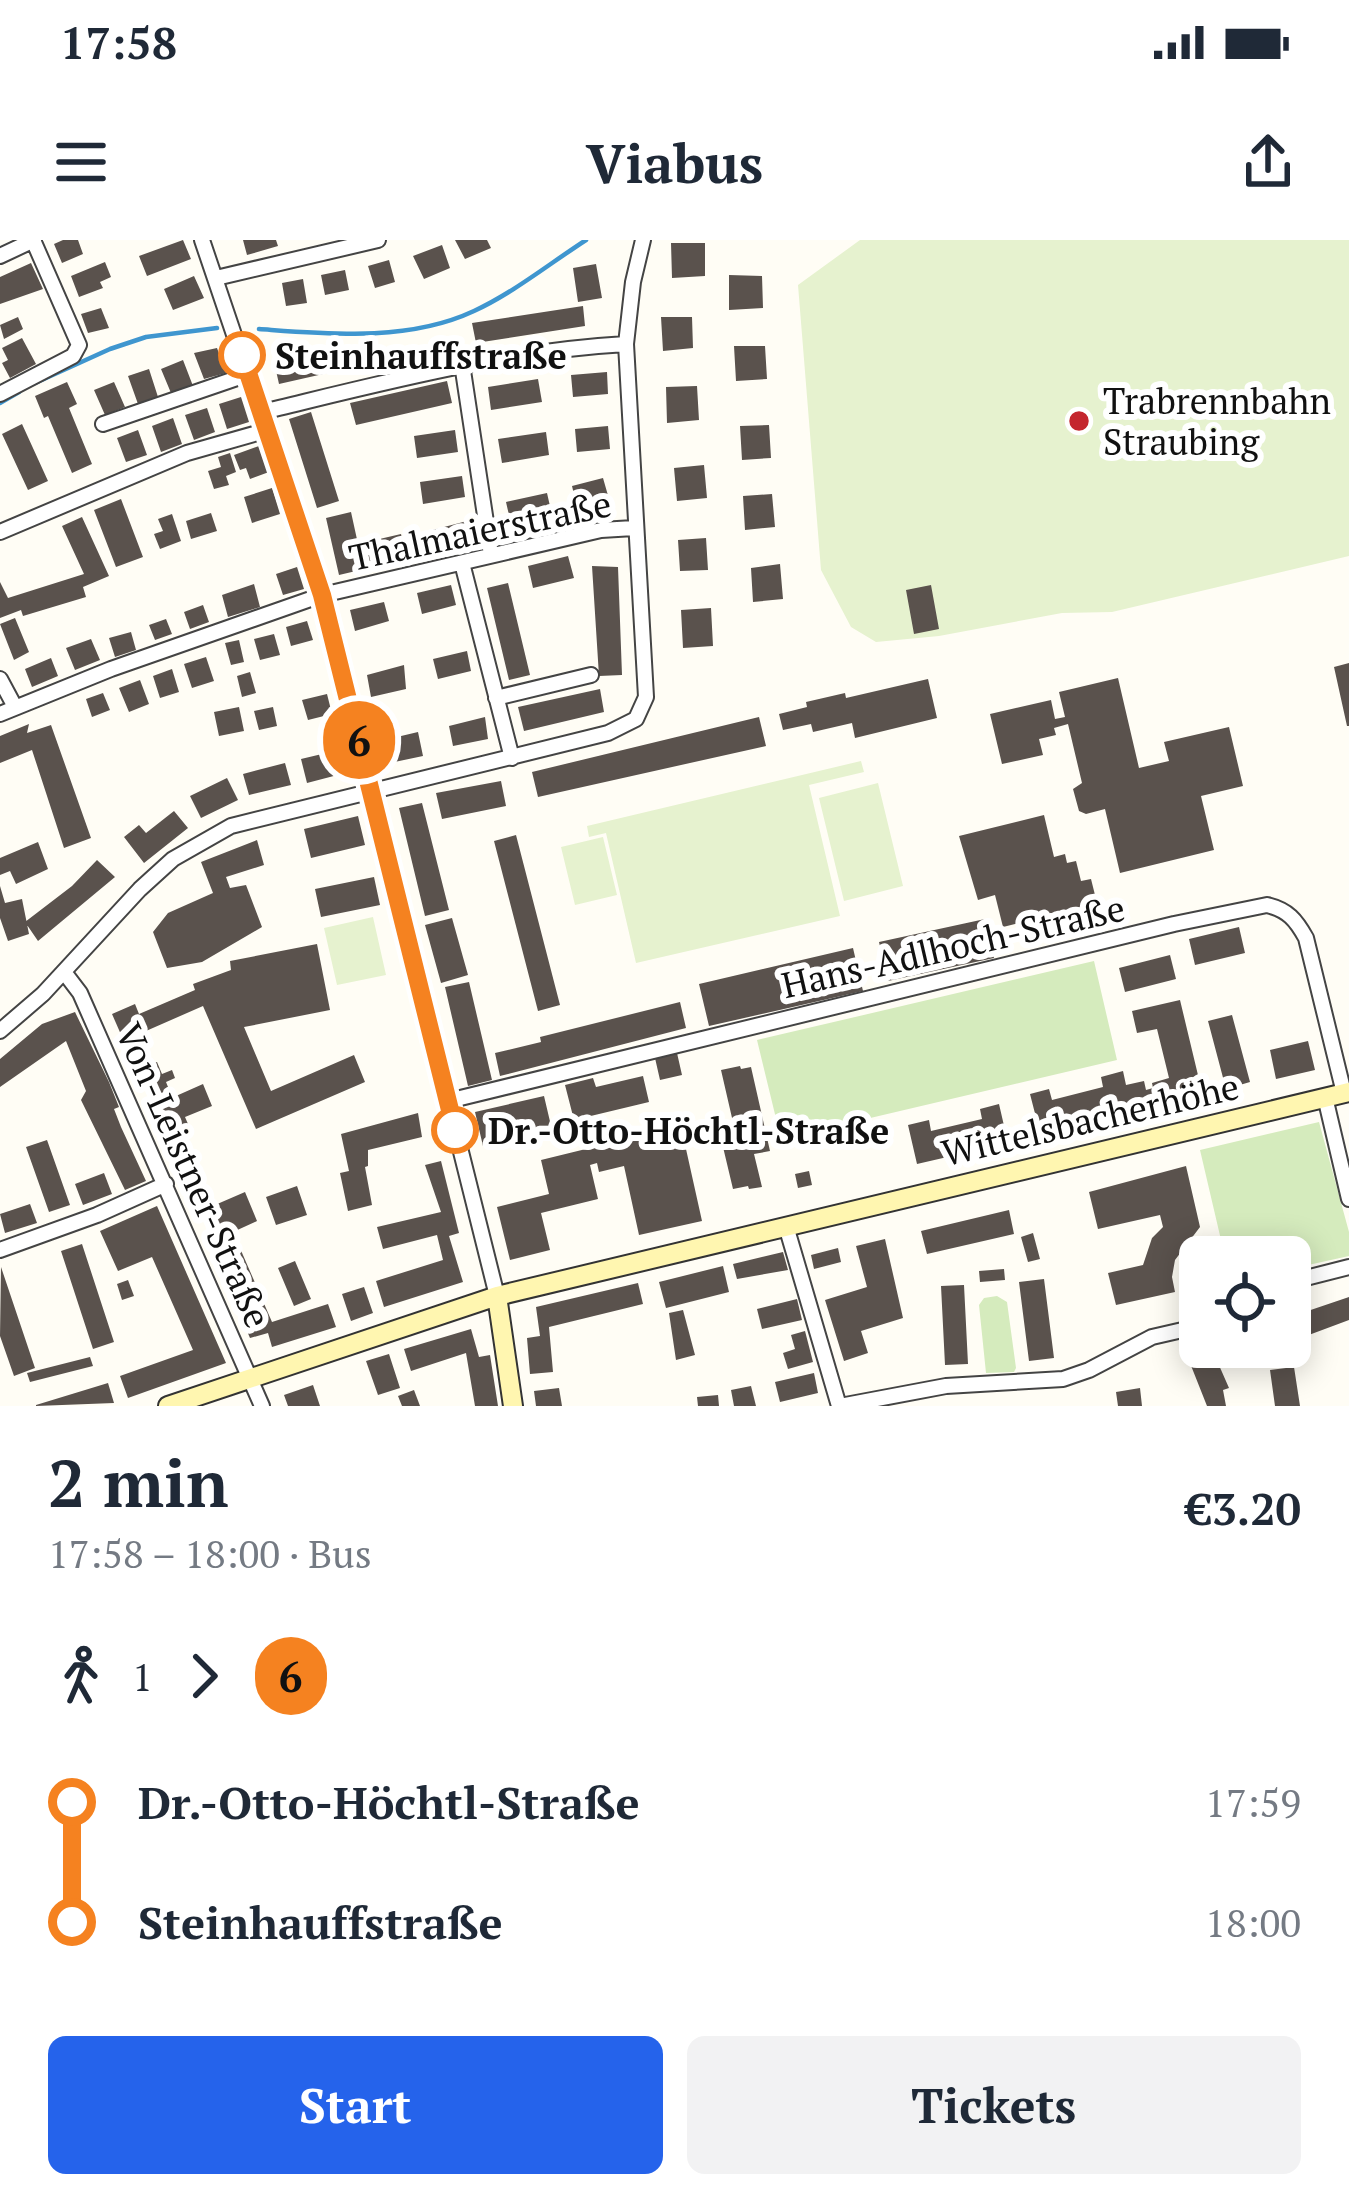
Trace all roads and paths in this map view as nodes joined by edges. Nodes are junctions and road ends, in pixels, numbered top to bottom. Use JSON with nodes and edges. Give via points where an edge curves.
{"nodes":[{"id":1,"x":33,"y":240,"type":"edge"},
{"id":2,"x":202,"y":240,"type":"edge"},
{"id":3,"x":378,"y":240,"type":"edge"},
{"id":4,"x":643,"y":240,"type":"edge"},
{"id":5,"x":0,"y":256,"type":"edge"},
{"id":6,"x":216,"y":278,"type":"junction"},
{"id":7,"x":626,"y":344,"type":"junction"},
{"id":8,"x":462,"y":364,"type":"junction"},
{"id":9,"x":249,"y":374,"type":"junction"},
{"id":10,"x":0,"y":394,"type":"edge"},
{"id":11,"x":262,"y":412,"type":"junction"},
{"id":12,"x":103,"y":424,"type":"dead end"},
{"id":13,"x":268,"y":430,"type":"junction"},
{"id":14,"x":634,"y":528,"type":"junction"},
{"id":15,"x":0,"y":532,"type":"edge"},
{"id":16,"x":491,"y":555,"type":"junction"},
{"id":17,"x":462,"y":563,"type":"junction"},
{"id":18,"x":322,"y":595,"type":"junction"},
{"id":19,"x":591,"y":675,"type":"dead end"},
{"id":20,"x":0,"y":679,"type":"edge"},
{"id":21,"x":496,"y":698,"type":"junction"},
{"id":22,"x":15,"y":707,"type":"junction"},
{"id":23,"x":0,"y":714,"type":"edge"},
{"id":24,"x":512,"y":758,"type":"junction"},
{"id":25,"x":372,"y":792,"type":"junction"},
{"id":26,"x":64,"y":972,"type":"junction"},
{"id":27,"x":0,"y":1010,"type":"edge"},
{"id":28,"x":6,"y":1027,"type":"edge"},
{"id":29,"x":1339,"y":1094,"type":"edge"},
{"id":30,"x":448,"y":1101,"type":"junction"},
{"id":31,"x":166,"y":1184,"type":"junction"},
{"id":32,"x":1349,"y":1198,"type":"edge"},
{"id":33,"x":786,"y":1226,"type":"junction"},
{"id":34,"x":0,"y":1250,"type":"edge"},
{"id":35,"x":1349,"y":1268,"type":"edge"},
{"id":36,"x":1311,"y":1277,"type":"edge"},
{"id":37,"x":497,"y":1296,"type":"junction"},
{"id":38,"x":1179,"y":1331,"type":"edge"},
{"id":39,"x":250,"y":1378,"type":"junction"},
{"id":40,"x":169,"y":1406,"type":"edge"},
{"id":41,"x":262,"y":1406,"type":"edge"},
{"id":42,"x":513,"y":1406,"type":"edge"},
{"id":43,"x":840,"y":1406,"type":"edge"}],
"edges":[{"from":1,"to":5,"type":"street"},
{"from":1,"to":10,"type":"street","via":[[79,345],[73,356]]},
{"from":2,"to":6,"type":"street"},
{"from":3,"to":6,"type":"street"},
{"from":4,"to":7,"type":"street"},
{"from":6,"to":9,"type":"street"},
{"from":7,"to":8,"type":"street"},
{"from":7,"to":14,"type":"street"},
{"from":8,"to":11,"type":"street"},
{"from":8,"to":16,"type":"street"},
{"from":9,"to":11,"type":"street"},
{"from":9,"to":12,"type":"street"},
{"from":11,"to":13,"type":"street"},
{"from":13,"to":15,"type":"street","via":[[187,453]]},
{"from":13,"to":18,"type":"street"},
{"from":14,"to":16,"type":"street","name":"Thalmaierstraße"},
{"from":14,"to":24,"type":"street","via":[[646,697],[636,719]]},
{"from":16,"to":17,"type":"street","name":"Thalmaierstraße"},
{"from":17,"to":18,"type":"street","name":"Thalmaierstraße"},
{"from":17,"to":21,"type":"street"},
{"from":18,"to":22,"type":"street","name":"Thalmaierstraße"},
{"from":18,"to":25,"type":"street"},
{"from":19,"to":21,"type":"street"},
{"from":20,"to":22,"type":"street"},
{"from":21,"to":24,"type":"street"},
{"from":22,"to":23,"type":"street","name":"Thalmaierstraße"},
{"from":24,"to":25,"type":"street"},
{"from":25,"to":26,"type":"street","via":[[267,815],[204,840],[140,890]]},
{"from":25,"to":30,"type":"street"},
{"from":26,"to":28,"type":"street"},
{"from":26,"to":31,"type":"street","name":"Von-Leistner-Straße"},
{"from":27,"to":28,"type":"street"},
{"from":29,"to":30,"type":"street","name":"Hans-Adlhoch-Straße","via":[[1306,938],[1293,918],[1268,905]]},
{"from":29,"to":32,"type":"street"},
{"from":29,"to":33,"type":"street","name":"Wittelsbacherhöhe"},
{"from":30,"to":37,"type":"street"},
{"from":31,"to":34,"type":"street"},
{"from":31,"to":39,"type":"street","name":"Von-Leistner-Straße"},
{"from":33,"to":37,"type":"street","name":"Wittelsbacherhöhe"},
{"from":33,"to":43,"type":"street"},
{"from":35,"to":36,"type":"street"},
{"from":37,"to":39,"type":"street"},
{"from":37,"to":42,"type":"street"},
{"from":38,"to":43,"type":"street","via":[[1063,1379],[946,1385]]},
{"from":39,"to":40,"type":"street"},
{"from":39,"to":41,"type":"street","name":"Von-Leistner-Straße"}]}
